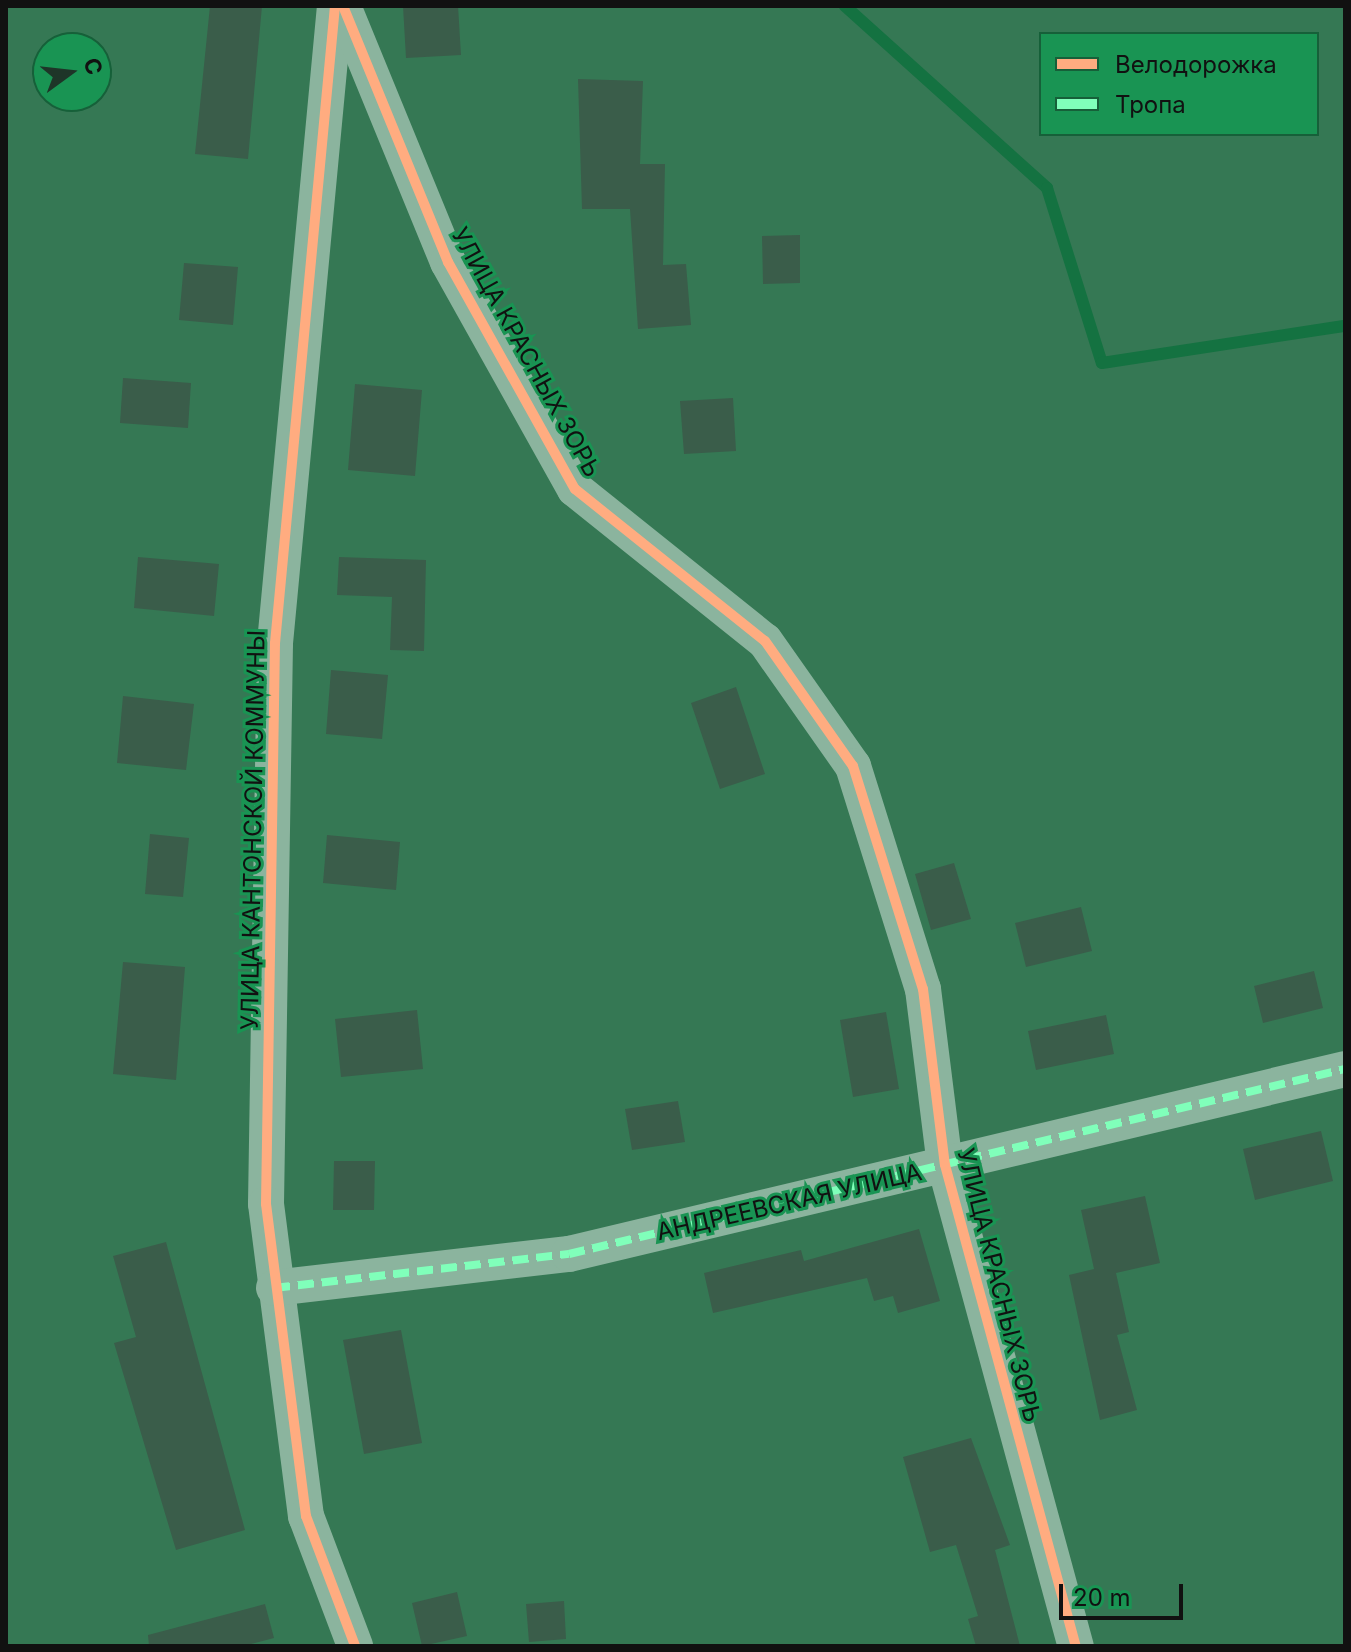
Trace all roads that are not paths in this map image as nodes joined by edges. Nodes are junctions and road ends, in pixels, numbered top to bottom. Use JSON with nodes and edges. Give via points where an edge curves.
{"nodes":[{"id":1,"x":335,"y":6,"type":"edge"},
{"id":2,"x":343,"y":6,"type":"edge"},
{"id":3,"x":1345,"y":1069,"type":"edge"},
{"id":4,"x":945,"y":1165,"type":"junction"},
{"id":5,"x":274,"y":1288,"type":"junction"},
{"id":6,"x":355,"y":1646,"type":"edge"},
{"id":7,"x":1076,"y":1646,"type":"edge"}],
"edges":[{"from":1,"to":5,"type":"street","name":"УЛИЦА КАНТОНСКОЙ КОММУНЫ","via":[[275,643],[266,1204]]},
{"from":2,"to":4,"type":"street","name":"УЛИЦА КРАСНЫХ ЗОРЬ","via":[[448,262],[575,489],[765,641],[853,766],[923,989]]},
{"from":3,"to":4,"type":"street","name":"АНДРЕЕВСКАЯ УЛИЦА"},
{"from":4,"to":5,"type":"street","name":"АНДРЕЕВСКАЯ УЛИЦА","via":[[569,1254]]},
{"from":4,"to":7,"type":"street","name":"УЛИЦА КРАСНЫХ ЗОРЬ"},
{"from":5,"to":6,"type":"street","name":"УЛИЦА КАНТОНСКОЙ КОММУНЫ","via":[[306,1516]]}]}
